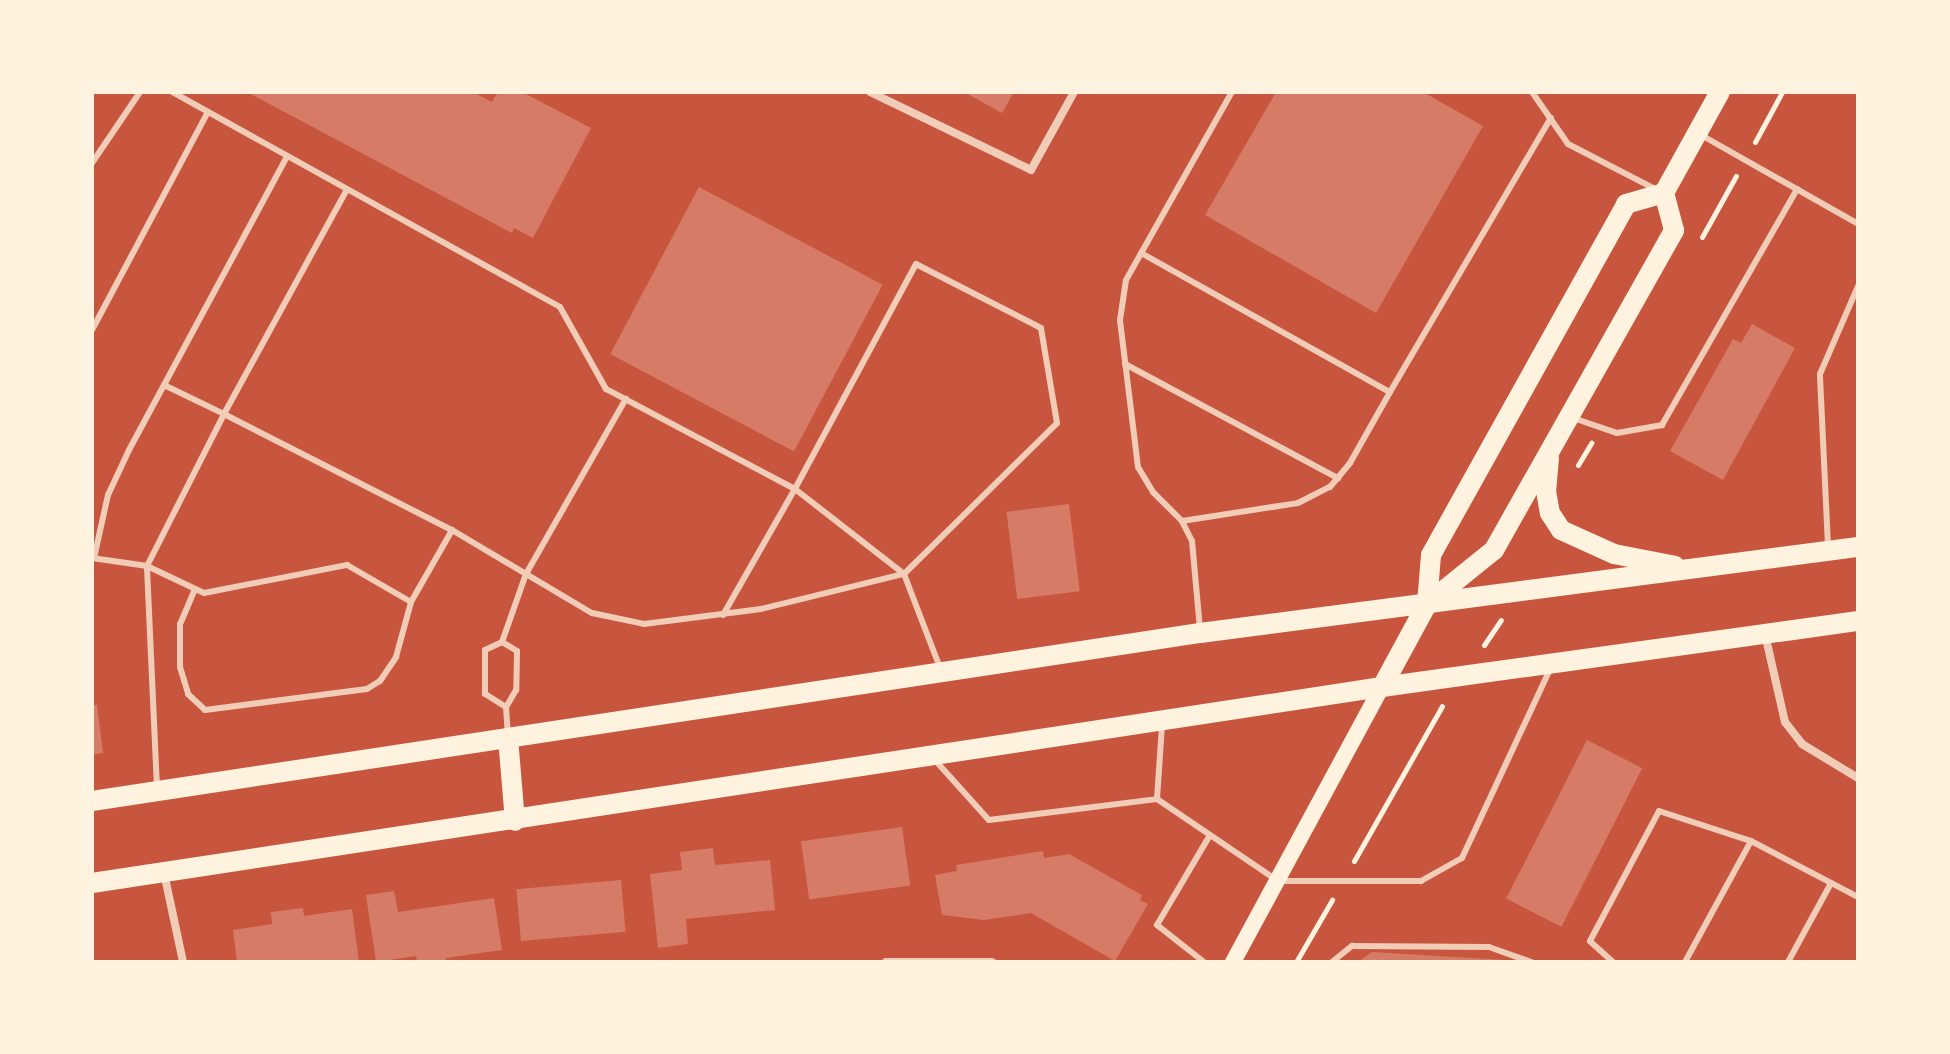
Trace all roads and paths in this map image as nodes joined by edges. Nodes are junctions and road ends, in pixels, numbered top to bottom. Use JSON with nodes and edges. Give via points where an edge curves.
{"nodes":[{"id":1,"x":140,"y":92,"type":"edge"},
{"id":2,"x":172,"y":92,"type":"edge"},
{"id":3,"x":870,"y":92,"type":"edge"},
{"id":4,"x":1074,"y":92,"type":"edge"},
{"id":5,"x":1232,"y":92,"type":"edge"},
{"id":6,"x":1532,"y":92,"type":"edge"},
{"id":7,"x":1720,"y":92,"type":"edge"},
{"id":8,"x":208,"y":112,"type":"junction"},
{"id":9,"x":1551,"y":118,"type":"junction"},
{"id":10,"x":1697,"y":133,"type":"junction"},
{"id":11,"x":287,"y":156,"type":"junction"},
{"id":12,"x":92,"y":163,"type":"edge"},
{"id":13,"x":347,"y":189,"type":"junction"},
{"id":14,"x":1797,"y":189,"type":"junction"},
{"id":15,"x":1664,"y":193,"type":"junction"},
{"id":16,"x":1858,"y":224,"type":"edge"},
{"id":17,"x":1141,"y":253,"type":"junction"},
{"id":18,"x":1858,"y":286,"type":"edge"},
{"id":19,"x":92,"y":330,"type":"edge"},
{"id":20,"x":1125,"y":364,"type":"junction"},
{"id":21,"x":164,"y":385,"type":"junction"},
{"id":22,"x":1390,"y":392,"type":"junction"},
{"id":23,"x":626,"y":399,"type":"junction"},
{"id":24,"x":224,"y":414,"type":"junction"},
{"id":25,"x":1569,"y":416,"type":"junction"},
{"id":26,"x":1549,"y":452,"type":"junction"},
{"id":27,"x":1338,"y":478,"type":"junction"},
{"id":28,"x":795,"y":489,"type":"junction"},
{"id":29,"x":1182,"y":521,"type":"junction"},
{"id":30,"x":452,"y":530,"type":"junction"},
{"id":31,"x":1858,"y":547,"type":"edge"},
{"id":32,"x":1828,"y":550,"type":"junction"},
{"id":33,"x":93,"y":558,"type":"edge"},
{"id":34,"x":147,"y":566,"type":"junction"},
{"id":35,"x":1691,"y":569,"type":"junction"},
{"id":36,"x":526,"y":574,"type":"junction"},
{"id":37,"x":904,"y":574,"type":"junction"},
{"id":38,"x":195,"y":589,"type":"junction"},
{"id":39,"x":411,"y":602,"type":"junction"},
{"id":40,"x":1427,"y":604,"type":"junction"},
{"id":41,"x":723,"y":615,"type":"junction"},
{"id":42,"x":1858,"y":621,"type":"edge"},
{"id":43,"x":1765,"y":631,"type":"junction"},
{"id":44,"x":1200,"y":633,"type":"junction"},
{"id":45,"x":502,"y":642,"type":"junction"},
{"id":46,"x":1553,"y":664,"type":"junction"},
{"id":47,"x":942,"y":675,"type":"junction"},
{"id":48,"x":1382,"y":687,"type":"junction"},
{"id":49,"x":506,"y":707,"type":"junction"},
{"id":50,"x":1163,"y":721,"type":"junction"},
{"id":51,"x":508,"y":738,"type":"junction"},
{"id":52,"x":932,"y":756,"type":"junction"},
{"id":53,"x":1858,"y":778,"type":"edge"},
{"id":54,"x":157,"y":791,"type":"junction"},
{"id":55,"x":1157,"y":799,"type":"junction"},
{"id":56,"x":92,"y":801,"type":"edge"},
{"id":57,"x":515,"y":821,"type":"junction"},
{"id":58,"x":1210,"y":835,"type":"junction"},
{"id":59,"x":1751,"y":841,"type":"junction"},
{"id":60,"x":164,"y":872,"type":"junction"},
{"id":61,"x":1278,"y":881,"type":"junction"},
{"id":62,"x":92,"y":883,"type":"edge"},
{"id":63,"x":1831,"y":883,"type":"junction"},
{"id":64,"x":1858,"y":897,"type":"edge"},
{"id":65,"x":183,"y":962,"type":"edge"},
{"id":66,"x":886,"y":962,"type":"edge"},
{"id":67,"x":992,"y":962,"type":"edge"},
{"id":68,"x":1204,"y":962,"type":"edge"},
{"id":69,"x":1233,"y":962,"type":"edge"},
{"id":70,"x":1332,"y":962,"type":"edge"},
{"id":71,"x":1531,"y":962,"type":"edge"},
{"id":72,"x":1613,"y":962,"type":"edge"},
{"id":73,"x":1685,"y":962,"type":"edge"},
{"id":74,"x":1788,"y":962,"type":"edge"}],
"edges":[{"from":1,"to":12,"type":"lane"},
{"from":2,"to":8,"type":"lane"},
{"from":3,"to":4,"type":"street","via":[[1031,170]]},
{"from":5,"to":17,"type":"lane"},
{"from":6,"to":9,"type":"lane"},
{"from":7,"to":10,"type":"main road"},
{"from":8,"to":11,"type":"lane"},
{"from":8,"to":19,"type":"lane"},
{"from":9,"to":15,"type":"lane","via":[[1568,144]]},
{"from":9,"to":22,"type":"lane"},
{"from":10,"to":14,"type":"lane"},
{"from":10,"to":15,"type":"main road"},
{"from":11,"to":13,"type":"lane"},
{"from":11,"to":21,"type":"lane"},
{"from":13,"to":23,"type":"lane","via":[[560,307],[606,389]]},
{"from":13,"to":24,"type":"lane"},
{"from":14,"to":16,"type":"lane"},
{"from":14,"to":25,"type":"lane","via":[[1662,425],[1617,433]]},
{"from":15,"to":25,"type":"main road","via":[[1674,230]]},
{"from":15,"to":40,"type":"main road","via":[[1626,204],[1431,555]]},
{"from":17,"to":20,"type":"lane","via":[[1126,280],[1120,320]]},
{"from":17,"to":22,"type":"lane"},
{"from":18,"to":32,"type":"lane","via":[[1820,374]]},
{"from":20,"to":27,"type":"lane"},
{"from":20,"to":29,"type":"lane","via":[[1138,467],[1153,492]]},
{"from":21,"to":24,"type":"lane"},
{"from":21,"to":33,"type":"lane","via":[[108,495]]},
{"from":22,"to":27,"type":"lane"},
{"from":23,"to":28,"type":"lane"},
{"from":23,"to":36,"type":"lane"},
{"from":24,"to":30,"type":"lane"},
{"from":24,"to":34,"type":"lane"},
{"from":25,"to":26,"type":"main road"},
{"from":26,"to":35,"type":"main road","via":[[1546,491],[1550,513],[1561,530],[1614,554]]},
{"from":26,"to":40,"type":"main road","via":[[1494,550]]},
{"from":27,"to":29,"type":"lane","via":[[1298,503]]},
{"from":28,"to":37,"type":"lane"},
{"from":28,"to":37,"type":"lane","via":[[916,264],[1041,328],[1057,423]]},
{"from":28,"to":41,"type":"lane"},
{"from":29,"to":44,"type":"lane","via":[[1192,541]]},
{"from":30,"to":36,"type":"lane"},
{"from":30,"to":39,"type":"lane"},
{"from":31,"to":32,"type":"main road"},
{"from":32,"to":35,"type":"main road"},
{"from":33,"to":34,"type":"lane"},
{"from":34,"to":38,"type":"lane"},
{"from":34,"to":54,"type":"lane"},
{"from":35,"to":40,"type":"main road"},
{"from":36,"to":41,"type":"lane","via":[[592,613],[633,622]]},
{"from":36,"to":45,"type":"lane"},
{"from":37,"to":41,"type":"lane"},
{"from":37,"to":47,"type":"lane"},
{"from":38,"to":39,"type":"lane","via":[[204,593],[347,565]]},
{"from":38,"to":39,"type":"lane","via":[[180,624],[180,667],[188,694],[205,710],[367,689],[380,681],[396,657]]},
{"from":40,"to":44,"type":"main road"},
{"from":40,"to":48,"type":"main road"},
{"from":42,"to":43,"type":"main road"},
{"from":43,"to":46,"type":"main road"},
{"from":43,"to":53,"type":"street","via":[[1785,722],[1802,744]]},
{"from":44,"to":47,"type":"main road"},
{"from":45,"to":49,"type":"lane","via":[[517,651],[516,690]]},
{"from":45,"to":49,"type":"lane","via":[[485,650],[485,694]]},
{"from":46,"to":48,"type":"main road"},
{"from":46,"to":61,"type":"lane","via":[[1462,858],[1421,881]]},
{"from":47,"to":51,"type":"main road"},
{"from":48,"to":50,"type":"main road"},
{"from":48,"to":61,"type":"main road"},
{"from":49,"to":51,"type":"lane"},
{"from":50,"to":52,"type":"main road"},
{"from":50,"to":55,"type":"lane"},
{"from":51,"to":54,"type":"main road"},
{"from":51,"to":57,"type":"main road"},
{"from":52,"to":55,"type":"lane","via":[[989,820]]},
{"from":52,"to":57,"type":"main road"},
{"from":54,"to":56,"type":"main road"},
{"from":55,"to":58,"type":"lane"},
{"from":57,"to":60,"type":"main road"},
{"from":58,"to":61,"type":"lane"},
{"from":58,"to":68,"type":"lane","via":[[1157,925]]},
{"from":59,"to":63,"type":"lane"},
{"from":59,"to":72,"type":"lane","via":[[1659,811],[1590,941]]},
{"from":59,"to":73,"type":"lane"},
{"from":60,"to":62,"type":"main road"},
{"from":60,"to":65,"type":"street"},
{"from":61,"to":69,"type":"main road"},
{"from":63,"to":64,"type":"lane"},
{"from":63,"to":74,"type":"lane"},
{"from":66,"to":67,"type":"street"},
{"from":70,"to":71,"type":"lane","via":[[1352,946],[1489,947]]}]}
